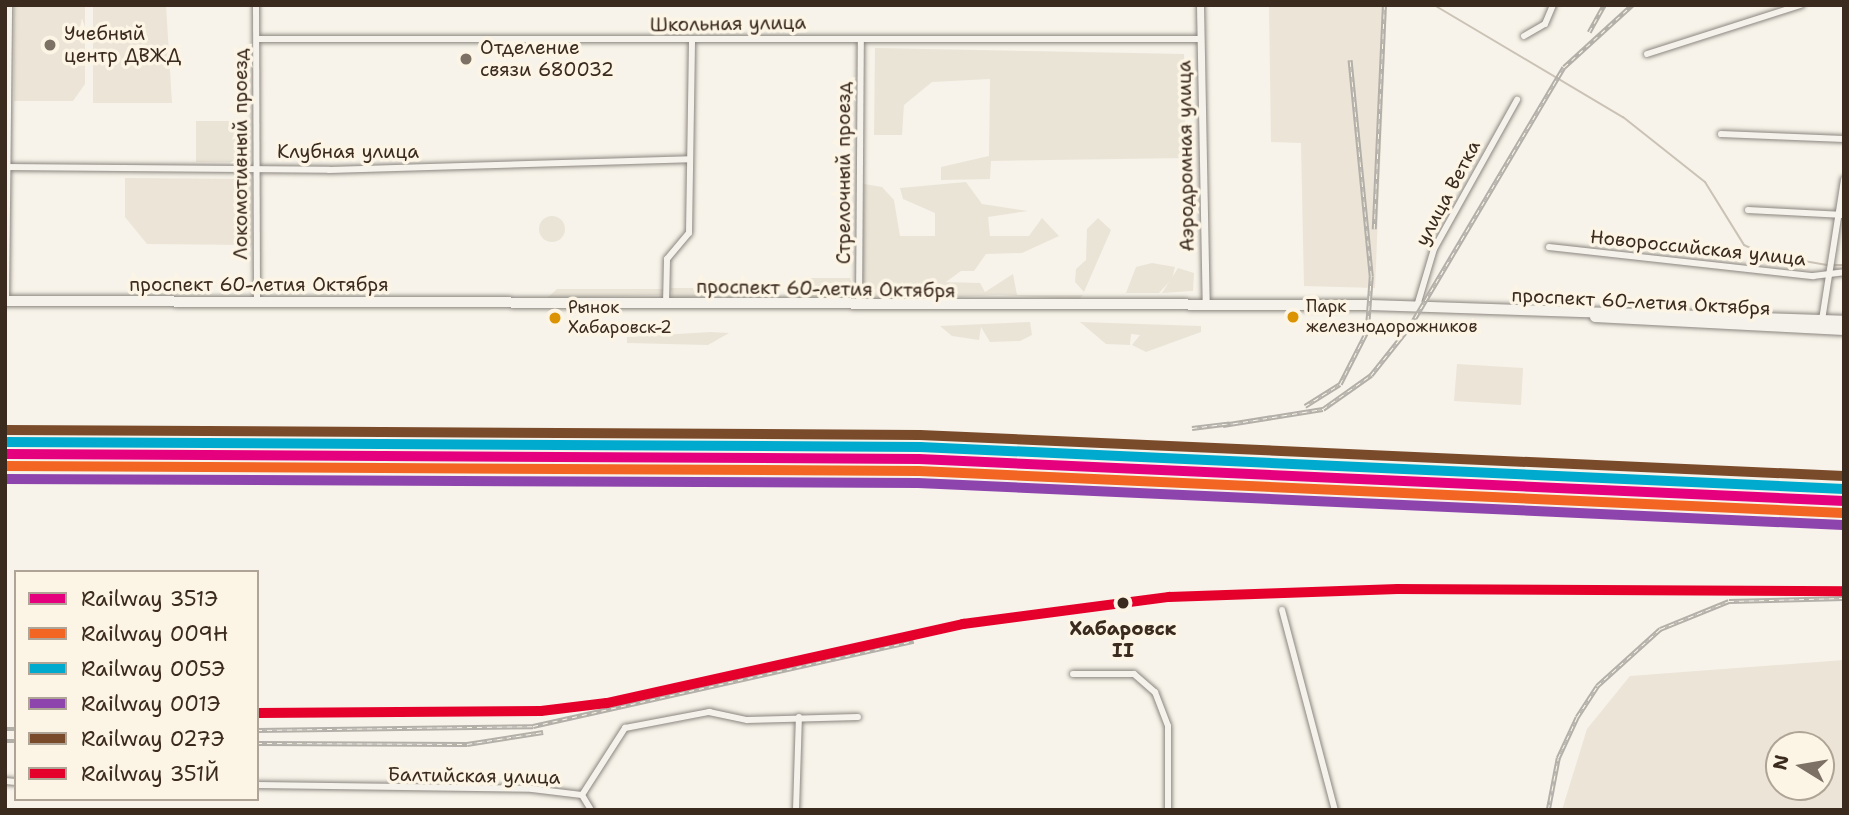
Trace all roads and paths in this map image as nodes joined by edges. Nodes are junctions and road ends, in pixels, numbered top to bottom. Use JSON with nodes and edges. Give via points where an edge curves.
{"nodes":[{"id":1,"x":9,"y":5,"type":"edge"},
{"id":2,"x":256,"y":5,"type":"edge"},
{"id":3,"x":1200,"y":5,"type":"edge"},
{"id":4,"x":1553,"y":5,"type":"edge"},
{"id":5,"x":1801,"y":5,"type":"edge"},
{"id":6,"x":1524,"y":36,"type":"dead end"},
{"id":7,"x":257,"y":38,"type":"junction"},
{"id":8,"x":1200,"y":39,"type":"junction"},
{"id":9,"x":861,"y":40,"type":"junction"},
{"id":10,"x":7,"y":41,"type":"edge"},
{"id":11,"x":692,"y":41,"type":"junction"},
{"id":12,"x":1647,"y":54,"type":"dead end"},
{"id":13,"x":1517,"y":100,"type":"dead end"},
{"id":14,"x":1721,"y":134,"type":"dead end"},
{"id":15,"x":1844,"y":139,"type":"edge"},
{"id":16,"x":690,"y":159,"type":"junction"},
{"id":17,"x":6,"y":167,"type":"edge"},
{"id":18,"x":257,"y":167,"type":"junction"},
{"id":19,"x":1844,"y":180,"type":"edge"},
{"id":20,"x":1748,"y":210,"type":"dead end"},
{"id":21,"x":1842,"y":215,"type":"edge"},
{"id":22,"x":1549,"y":247,"type":"dead end"},
{"id":23,"x":1844,"y":272,"type":"edge"},
{"id":24,"x":1825,"y":273,"type":"junction"},
{"id":25,"x":6,"y":301,"type":"edge"},
{"id":26,"x":257,"y":303,"type":"junction"},
{"id":27,"x":666,"y":305,"type":"junction"},
{"id":28,"x":1206,"y":306,"type":"junction"},
{"id":29,"x":1417,"y":306,"type":"junction"},
{"id":30,"x":859,"y":307,"type":"junction"},
{"id":31,"x":1437,"y":307,"type":"junction"},
{"id":32,"x":1822,"y":320,"type":"junction"},
{"id":33,"x":1844,"y":321,"type":"edge"},
{"id":34,"x":1844,"y":330,"type":"edge"},
{"id":35,"x":1282,"y":610,"type":"dead end"},
{"id":36,"x":1073,"y":674,"type":"dead end"},
{"id":37,"x":858,"y":716,"type":"dead end"},
{"id":38,"x":799,"y":717,"type":"junction"},
{"id":39,"x":259,"y":785,"type":"edge"},
{"id":40,"x":582,"y":795,"type":"junction"},
{"id":41,"x":591,"y":810,"type":"edge"},
{"id":42,"x":796,"y":810,"type":"edge"},
{"id":43,"x":1168,"y":810,"type":"edge"},
{"id":44,"x":1335,"y":810,"type":"edge"}],
"edges":[{"from":1,"to":10,"type":"street"},
{"from":2,"to":7,"type":"street","name":"Локомотивный проезд"},
{"from":3,"to":8,"type":"street","name":"Аэродромная улица"},
{"from":4,"to":6,"type":"street","via":[[1545,24]]},
{"from":5,"to":12,"type":"street"},
{"from":7,"to":11,"type":"street","name":"Школьная улица"},
{"from":7,"to":18,"type":"street","name":"Локомотивный проезд"},
{"from":8,"to":9,"type":"street","name":"Школьная улица"},
{"from":8,"to":28,"type":"street","name":"Аэродромная улица"},
{"from":9,"to":11,"type":"street","name":"Школьная улица"},
{"from":9,"to":30,"type":"street","name":"Стрелочный проезд"},
{"from":10,"to":17,"type":"street"},
{"from":11,"to":16,"type":"street"},
{"from":13,"to":29,"type":"street","name":"улица Ветка","via":[[1434,249]]},
{"from":14,"to":15,"type":"street"},
{"from":16,"to":18,"type":"street","name":"Клубная улица"},
{"from":16,"to":27,"type":"street","via":[[689,233],[667,259]]},
{"from":17,"to":18,"type":"street","name":"Клубная улица"},
{"from":17,"to":25,"type":"street"},
{"from":18,"to":26,"type":"street","name":"Локомотивный проезд"},
{"from":19,"to":21,"type":"street"},
{"from":20,"to":21,"type":"street"},
{"from":21,"to":24,"type":"street"},
{"from":22,"to":24,"type":"street","name":"Новороссийская улица"},
{"from":23,"to":24,"type":"street","name":"Новороссийская улица"},
{"from":24,"to":32,"type":"street"},
{"from":25,"to":26,"type":"highway","name":"проспект 60-летия Октября"},
{"from":26,"to":27,"type":"highway","name":"проспект 60-летия Октября"},
{"from":27,"to":30,"type":"highway","name":"проспект 60-летия Октября"},
{"from":28,"to":29,"type":"highway","name":"проспект 60-летия Октября"},
{"from":28,"to":30,"type":"highway","name":"проспект 60-летия Октября"},
{"from":29,"to":31,"type":"highway","name":"проспект 60-летия Октября"},
{"from":31,"to":32,"type":"highway","name":"проспект 60-летия Октября"},
{"from":31,"to":34,"type":"highway","name":"проспект 60-летия Октября"},
{"from":32,"to":33,"type":"highway","name":"проспект 60-летия Октября"},
{"from":35,"to":44,"type":"street"},
{"from":36,"to":43,"type":"street","via":[[1134,674],[1155,692],[1168,726]]},
{"from":37,"to":38,"type":"street","name":"Балтийская улица"},
{"from":38,"to":40,"type":"street","name":"Балтийская улица","via":[[747,720],[699,713],[625,728]]},
{"from":38,"to":42,"type":"street"},
{"from":39,"to":40,"type":"street","name":"Балтийская улица","via":[[531,789]]},
{"from":40,"to":41,"type":"street"}]}
